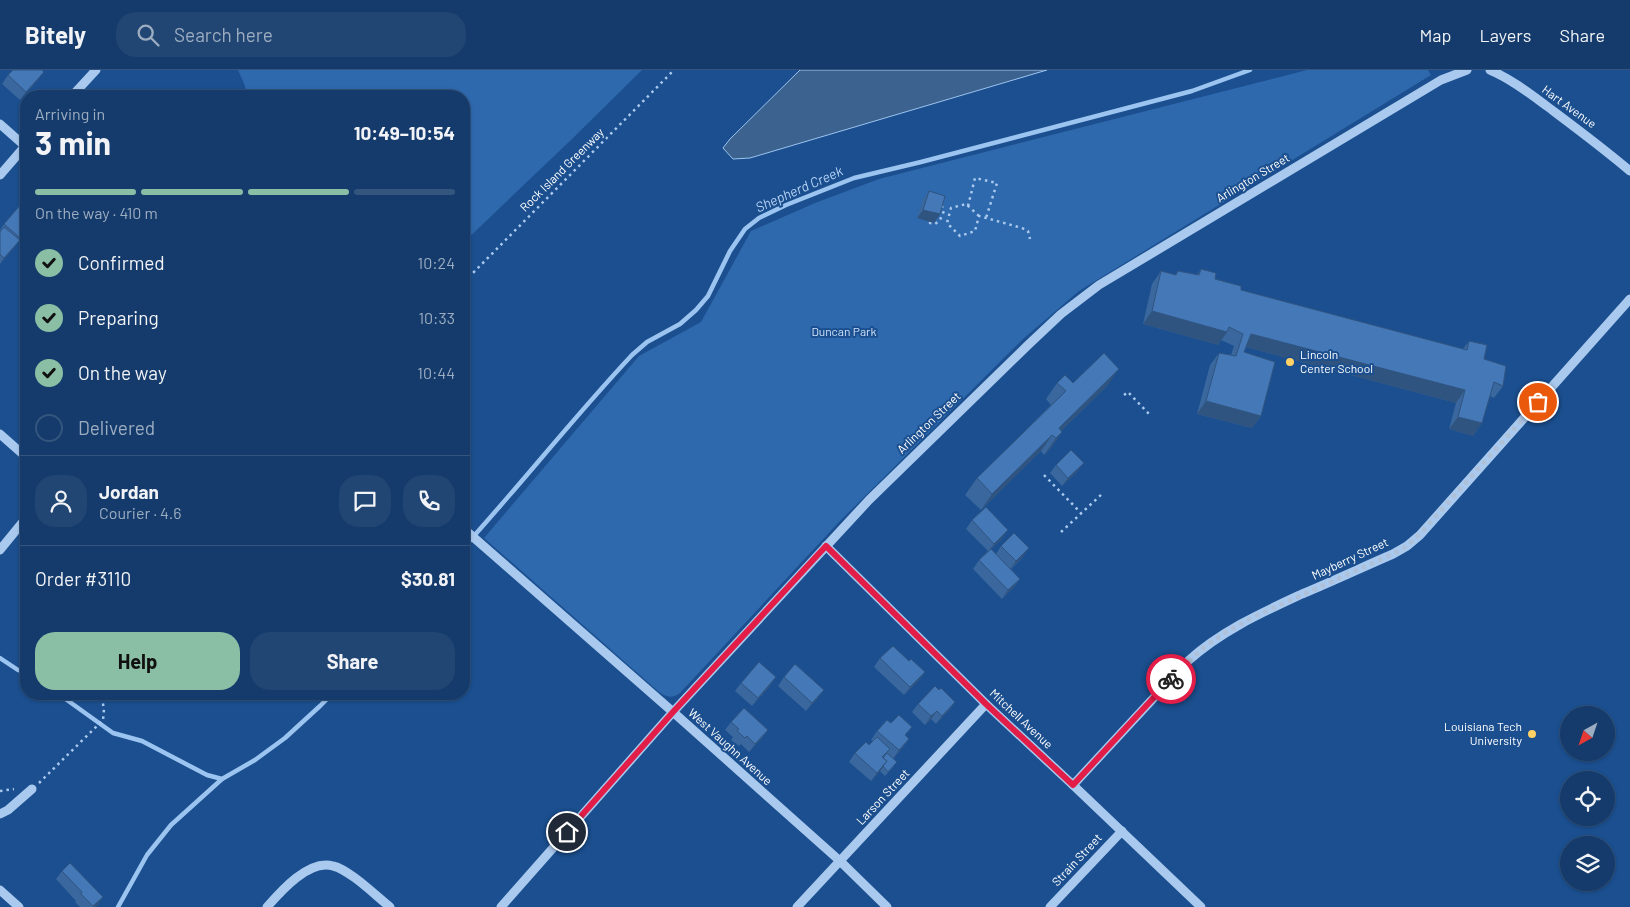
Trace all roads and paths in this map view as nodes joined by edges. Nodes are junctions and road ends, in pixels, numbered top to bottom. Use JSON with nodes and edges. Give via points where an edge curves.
{"nodes":[{"id":1,"x":96,"y":70,"type":"edge"},
{"id":2,"x":674,"y":70,"type":"edge"},
{"id":3,"x":1467,"y":70,"type":"edge"},
{"id":4,"x":1490,"y":70,"type":"edge"},
{"id":5,"x":78,"y":90,"type":"edge"},
{"id":6,"x":0,"y":124,"type":"edge"},
{"id":7,"x":20,"y":141,"type":"edge"},
{"id":8,"x":20,"y":153,"type":"edge"},
{"id":9,"x":1630,"y":171,"type":"edge"},
{"id":10,"x":0,"y":175,"type":"edge"},
{"id":11,"x":939,"y":202,"type":"edge"},
{"id":12,"x":968,"y":206,"type":"junction"},
{"id":13,"x":943,"y":214,"type":"junction"},
{"id":14,"x":949,"y":216,"type":"junction"},
{"id":15,"x":979,"y":216,"type":"junction"},
{"id":16,"x":986,"y":218,"type":"junction"},
{"id":17,"x":930,"y":222,"type":"dead end"},
{"id":18,"x":1030,"y":239,"type":"dead end"},
{"id":19,"x":470,"y":276,"type":"edge"},
{"id":20,"x":1630,"y":299,"type":"edge"},
{"id":21,"x":1124,"y":395,"type":"dead end"},
{"id":22,"x":1149,"y":414,"type":"dead end"},
{"id":23,"x":0,"y":434,"type":"edge"},
{"id":24,"x":20,"y":452,"type":"edge"},
{"id":25,"x":1044,"y":475,"type":"dead end"},
{"id":26,"x":1102,"y":494,"type":"dead end"},
{"id":27,"x":1081,"y":513,"type":"junction"},
{"id":28,"x":20,"y":525,"type":"edge"},
{"id":29,"x":1061,"y":532,"type":"dead end"},
{"id":30,"x":470,"y":534,"type":"edge"},
{"id":31,"x":826,"y":546,"type":"junction"},
{"id":32,"x":0,"y":550,"type":"edge"},
{"id":33,"x":102,"y":700,"type":"edge"},
{"id":34,"x":986,"y":704,"type":"junction"},
{"id":35,"x":673,"y":712,"type":"junction"},
{"id":36,"x":1073,"y":785,"type":"junction"},
{"id":37,"x":32,"y":789,"type":"junction"},
{"id":38,"x":0,"y":791,"type":"edge"},
{"id":39,"x":0,"y":814,"type":"edge"},
{"id":40,"x":1122,"y":831,"type":"junction"},
{"id":41,"x":840,"y":861,"type":"junction"},
{"id":42,"x":0,"y":890,"type":"edge"},
{"id":43,"x":19,"y":907,"type":"edge"},
{"id":44,"x":266,"y":907,"type":"edge"},
{"id":45,"x":390,"y":907,"type":"edge"},
{"id":46,"x":501,"y":907,"type":"edge"},
{"id":47,"x":797,"y":907,"type":"edge"},
{"id":48,"x":887,"y":907,"type":"edge"},
{"id":49,"x":1050,"y":907,"type":"edge"},
{"id":50,"x":1200,"y":907,"type":"edge"}],
"edges":[{"from":1,"to":5,"type":"street"},
{"from":2,"to":19,"type":"path","name":"Rock Island Greenway"},
{"from":3,"to":31,"type":"street","name":"Arlington Street","via":[[1441,80],[1081,297],[914,455]]},
{"from":4,"to":9,"type":"street","name":"Hart Avenue","via":[[1528,92]]},
{"from":6,"to":7,"type":"street"},
{"from":8,"to":10,"type":"street"},
{"from":11,"to":13,"type":"path","via":[[943,206]]},
{"from":12,"to":14,"type":"path","via":[[950,208]]},
{"from":12,"to":15,"type":"path"},
{"from":12,"to":16,"type":"path","via":[[976,178],[996,184]]},
{"from":13,"to":14,"type":"path"},
{"from":13,"to":17,"type":"path","via":[[937,223]]},
{"from":14,"to":15,"type":"path","via":[[947,223],[960,236],[975,231]]},
{"from":15,"to":16,"type":"path"},
{"from":16,"to":18,"type":"path","via":[[1022,228]]},
{"from":20,"to":36,"type":"street","name":"Mayberry Street","via":[[1407,546],[1253,617],[1203,648]]},
{"from":21,"to":22,"type":"path","via":[[1128,392]]},
{"from":23,"to":24,"type":"street"},
{"from":25,"to":27,"type":"path"},
{"from":26,"to":27,"type":"path"},
{"from":27,"to":29,"type":"path"},
{"from":28,"to":32,"type":"street"},
{"from":30,"to":35,"type":"street","name":"West Vaughn Avenue"},
{"from":31,"to":34,"type":"street","name":"Mitchell Avenue"},
{"from":31,"to":35,"type":"street","name":"Arlington Street"},
{"from":33,"to":37,"type":"path","via":[[103,720]]},
{"from":34,"to":36,"type":"street","name":"Mitchell Avenue"},
{"from":34,"to":41,"type":"street","name":"Larson Street"},
{"from":35,"to":41,"type":"street","name":"West Vaughn Avenue"},
{"from":35,"to":46,"type":"street","name":"Arlington Street"},
{"from":36,"to":40,"type":"street","name":"Mitchell Avenue"},
{"from":37,"to":38,"type":"path"},
{"from":37,"to":39,"type":"street"},
{"from":40,"to":49,"type":"street","name":"Strain Street"},
{"from":40,"to":50,"type":"street","name":"Mitchell Avenue"},
{"from":41,"to":47,"type":"street","name":"Larson Street"},
{"from":41,"to":48,"type":"street","name":"West Vaughn Avenue"},
{"from":42,"to":43,"type":"street"},
{"from":44,"to":45,"type":"street","via":[[286,886],[321,865],[348,873]]}]}
